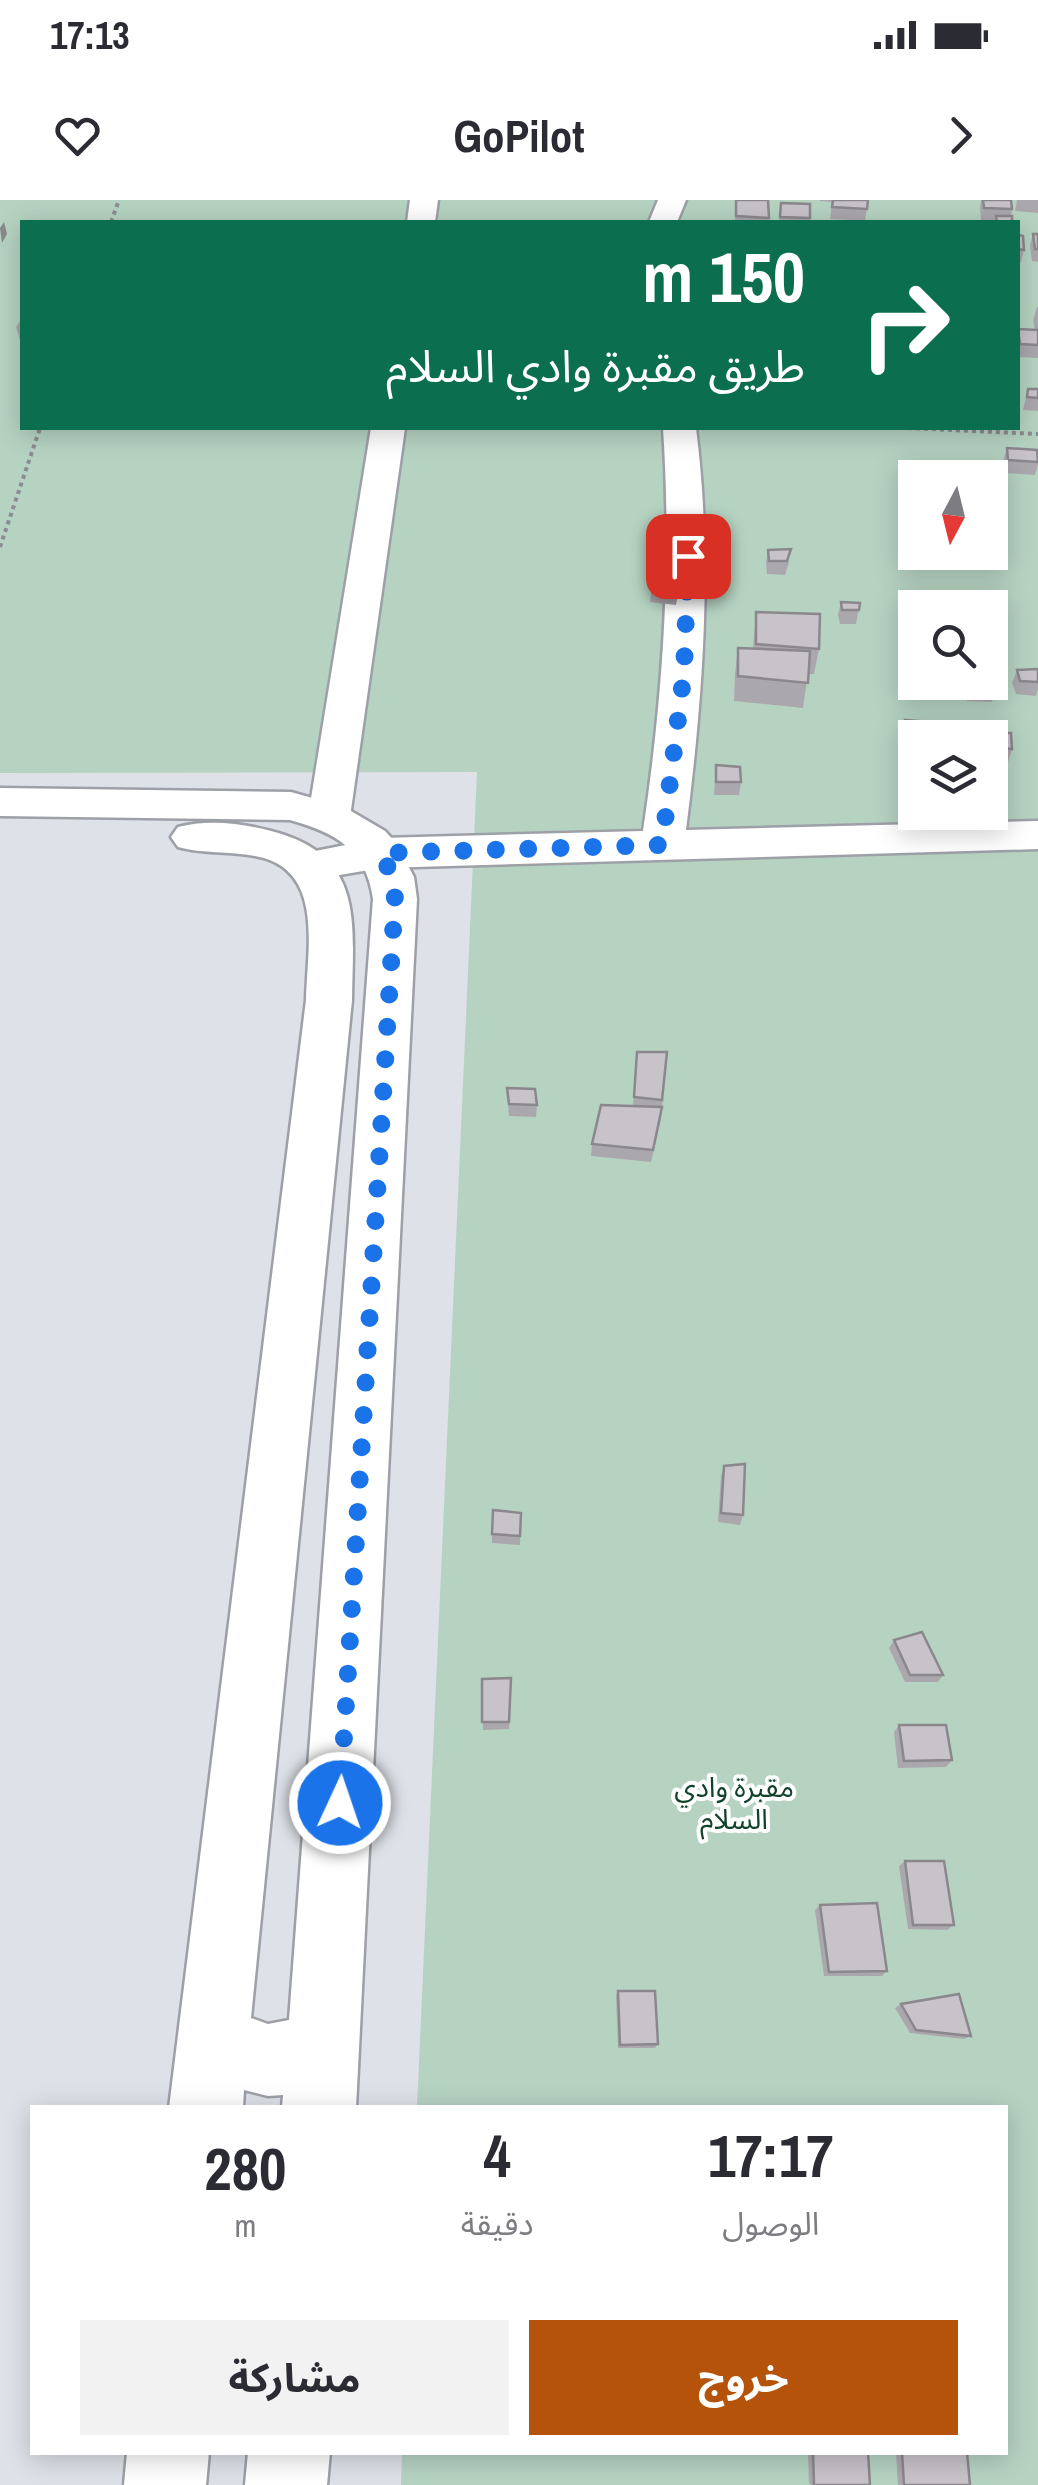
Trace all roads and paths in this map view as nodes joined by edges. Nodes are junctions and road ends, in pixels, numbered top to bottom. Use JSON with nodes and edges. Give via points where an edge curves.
{"nodes":[{"id":1,"x":39,"y":430,"type":"edge"},
{"id":2,"x":388,"y":430,"type":"edge"},
{"id":3,"x":680,"y":430,"type":"edge"},
{"id":4,"x":935,"y":430,"type":"edge"},
{"id":5,"x":1038,"y":434,"type":"edge"},
{"id":6,"x":0,"y":547,"type":"edge"},
{"id":7,"x":0,"y":802,"type":"edge"},
{"id":8,"x":1038,"y":835,"type":"edge"},
{"id":9,"x":0,"y":840,"type":"edge"},
{"id":10,"x":662,"y":845,"type":"junction"},
{"id":11,"x":314,"y":848,"type":"junction"},
{"id":12,"x":381,"y":853,"type":"junction"},
{"id":13,"x":214,"y":2034,"type":"junction"},
{"id":14,"x":325,"y":2038,"type":"junction"},
{"id":15,"x":206,"y":2105,"type":"edge"},
{"id":16,"x":320,"y":2105,"type":"edge"},
{"id":17,"x":168,"y":2455,"type":"edge"},
{"id":18,"x":289,"y":2455,"type":"edge"},
{"id":19,"x":164,"y":2485,"type":"edge"},
{"id":20,"x":286,"y":2485,"type":"edge"}],
"edges":[{"from":1,"to":6,"type":"path"},
{"from":2,"to":11,"type":"street"},
{"from":3,"to":10,"type":"street","via":[[689,592]]},
{"from":4,"to":5,"type":"path"},
{"from":7,"to":11,"type":"street","via":[[290,806]]},
{"from":8,"to":10,"type":"street"},
{"from":9,"to":11,"type":"street","via":[[227,837]]},
{"from":10,"to":12,"type":"street"},
{"from":11,"to":12,"type":"street","via":[[351,827]]},
{"from":11,"to":13,"type":"street","via":[[330,906],[329,1000]]},
{"from":12,"to":14,"type":"street","via":[[395,899]]},
{"from":13,"to":14,"type":"street","via":[[254,2060],[304,2054]]},
{"from":13,"to":15,"type":"street"},
{"from":14,"to":16,"type":"street"},
{"from":17,"to":19,"type":"street"},
{"from":18,"to":20,"type":"street"}]}
